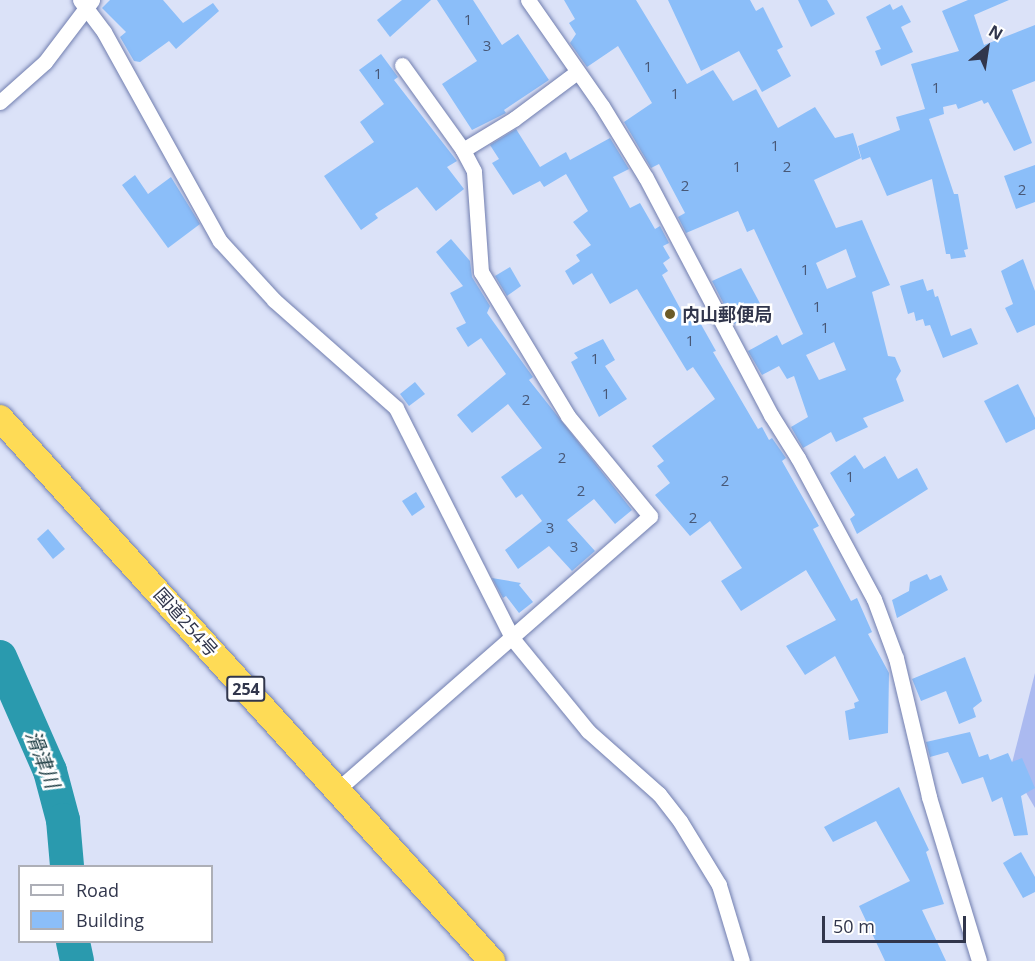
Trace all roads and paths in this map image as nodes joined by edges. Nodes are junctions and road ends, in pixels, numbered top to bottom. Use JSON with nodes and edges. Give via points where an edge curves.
{"nodes":[{"id":1,"x":528,"y":0,"type":"edge"},
{"id":2,"x":86,"y":2,"type":"edge"},
{"id":3,"x":402,"y":65,"type":"dead end"},
{"id":4,"x":577,"y":72,"type":"junction"},
{"id":5,"x":0,"y":102,"type":"edge"},
{"id":6,"x":463,"y":150,"type":"junction"},
{"id":7,"x":0,"y":417,"type":"edge"},
{"id":8,"x":512,"y":638,"type":"junction"},
{"id":9,"x":337,"y":790,"type":"junction"},
{"id":10,"x":492,"y":961,"type":"edge"},
{"id":11,"x":742,"y":961,"type":"edge"},
{"id":12,"x":979,"y":961,"type":"edge"}],
"edges":[{"from":1,"to":4,"type":"street"},
{"from":2,"to":5,"type":"street","via":[[45,62]]},
{"from":2,"to":8,"type":"street","via":[[220,241],[274,300],[396,408]]},
{"from":3,"to":6,"type":"street"},
{"from":4,"to":6,"type":"street","via":[[514,119]]},
{"from":4,"to":12,"type":"street","via":[[646,178],[771,415],[874,598],[902,676],[929,796]]},
{"from":6,"to":8,"type":"street","via":[[474,171],[481,272],[568,416],[650,516]]},
{"from":7,"to":9,"type":"highway","name":"国道254号","number":"254"},
{"from":8,"to":9,"type":"street"},
{"from":8,"to":11,"type":"street","via":[[574,715],[659,794],[680,821],[719,885]]},
{"from":9,"to":10,"type":"highway","name":"国道254号","number":"254"}]}
